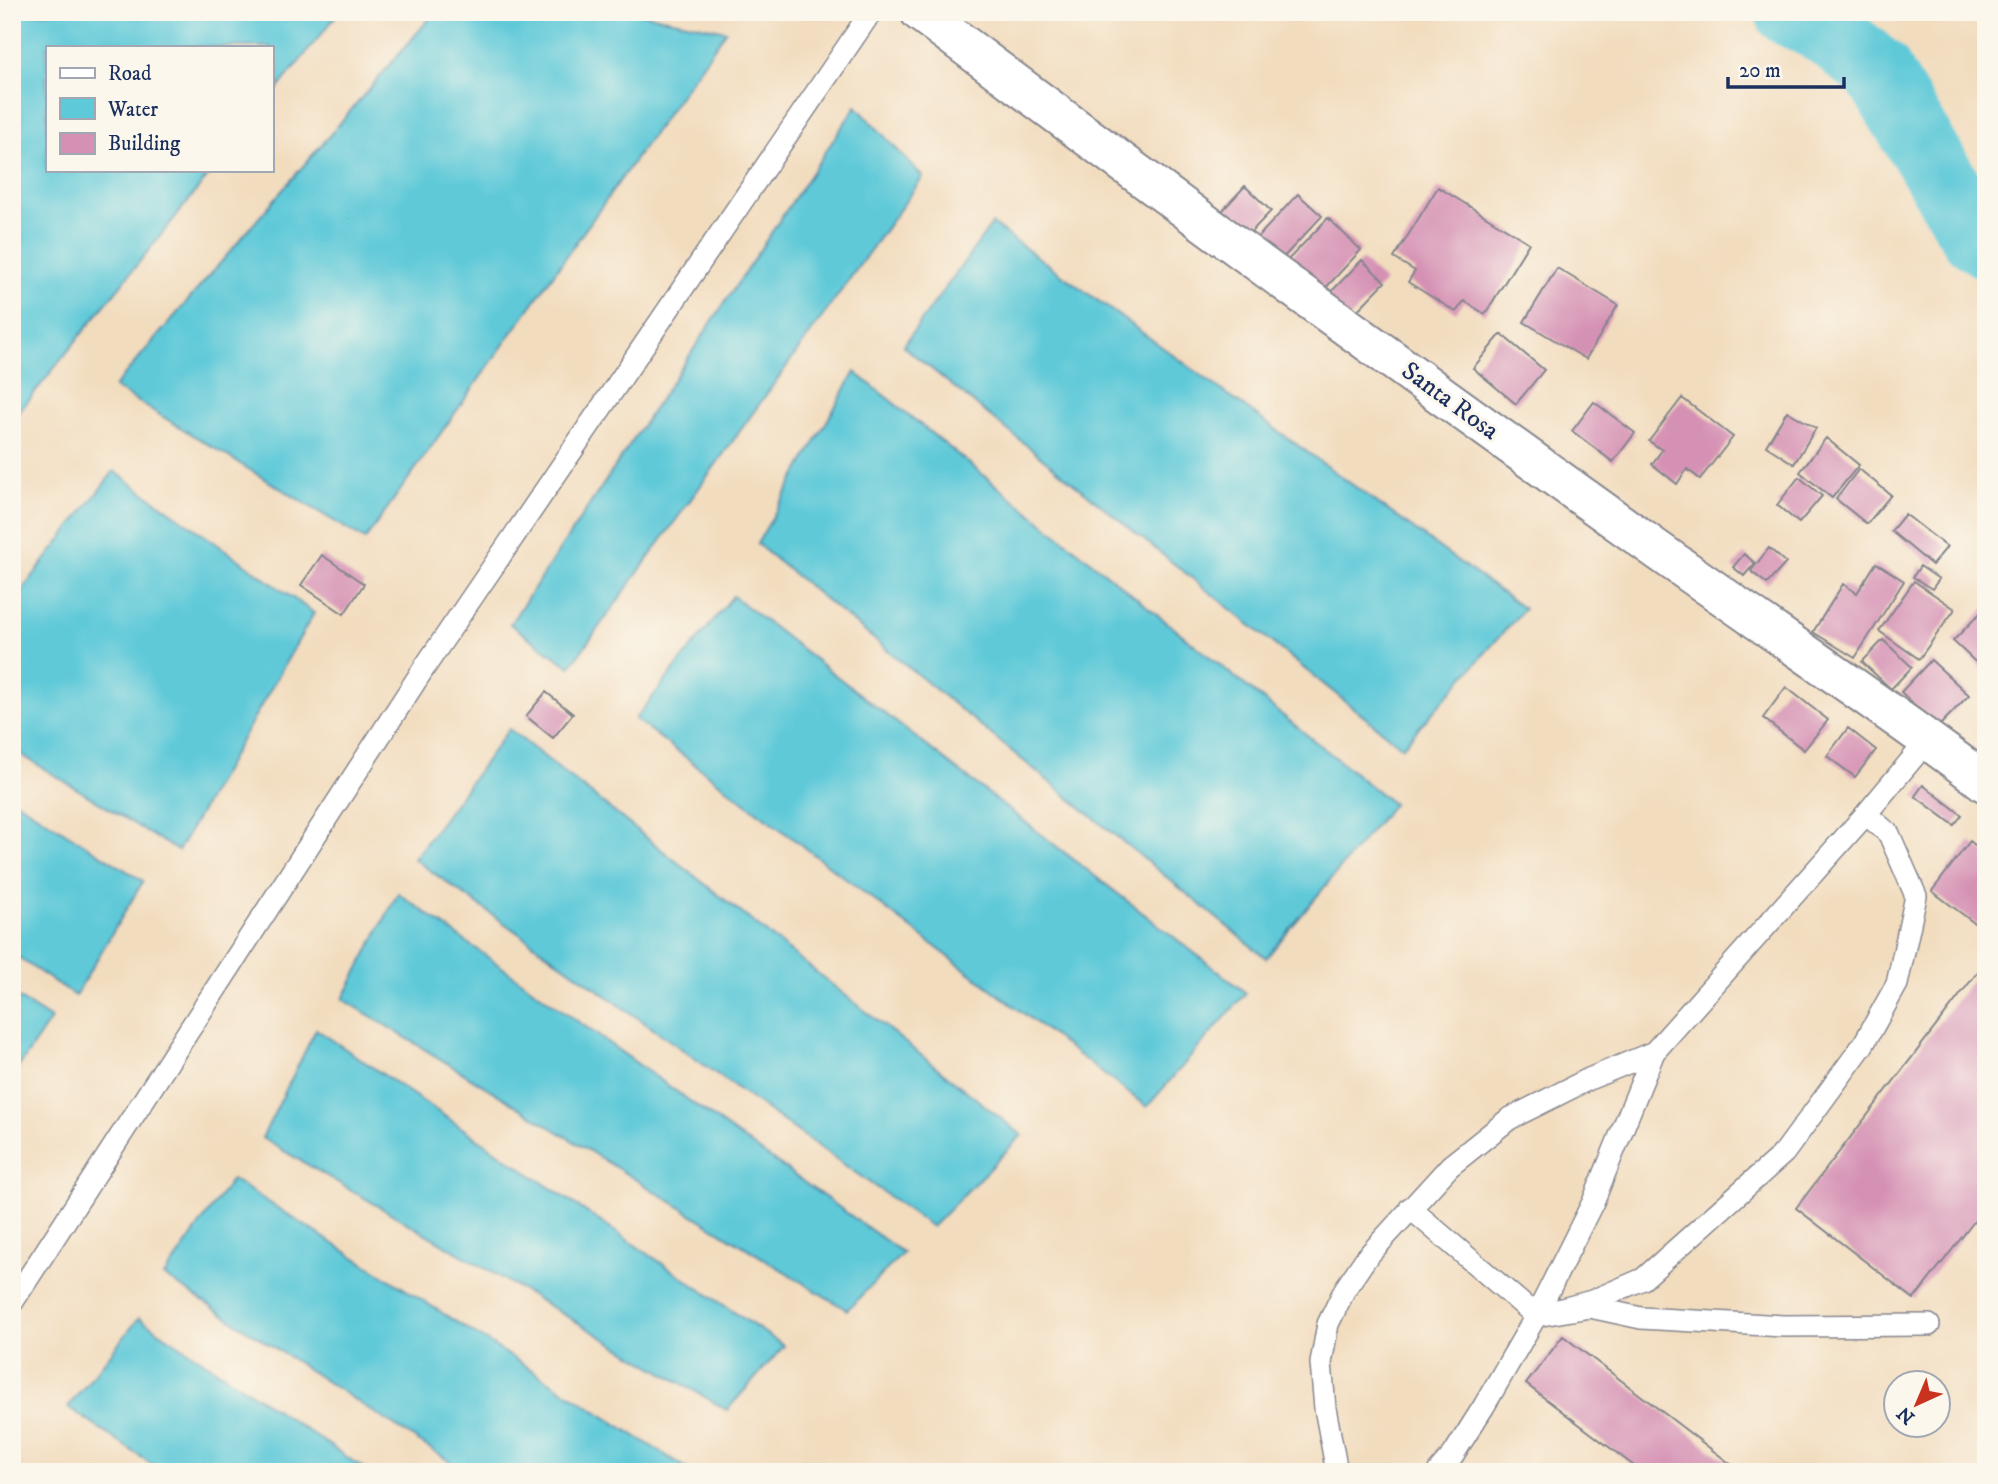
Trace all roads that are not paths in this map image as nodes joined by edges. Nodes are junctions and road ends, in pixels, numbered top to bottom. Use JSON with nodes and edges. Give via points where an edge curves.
{"nodes":[{"id":1,"x":871,"y":12,"type":"edge"},
{"id":2,"x":920,"y":12,"type":"edge"},
{"id":3,"x":1928,"y":740,"type":"junction"},
{"id":4,"x":1986,"y":783,"type":"edge"},
{"id":5,"x":1866,"y":814,"type":"junction"},
{"id":6,"x":1654,"y":1052,"type":"junction"},
{"id":7,"x":1410,"y":1208,"type":"junction"},
{"id":8,"x":12,"y":1303,"type":"edge"},
{"id":9,"x":1536,"y":1316,"type":"junction"},
{"id":10,"x":1929,"y":1325,"type":"dead end"},
{"id":11,"x":1337,"y":1472,"type":"edge"},
{"id":12,"x":1438,"y":1472,"type":"edge"}],
"edges":[{"from":1,"to":8,"type":"lane","via":[[426,665]]},
{"from":2,"to":3,"type":"street","name":"Santa Rosa","via":[[1635,534]]},
{"from":3,"to":4,"type":"street","name":"Santa Rosa"},
{"from":3,"to":5,"type":"lane"},
{"from":5,"to":6,"type":"lane"},
{"from":5,"to":9,"type":"lane","via":[[1889,834],[1916,896],[1897,984],[1863,1045],[1784,1153],[1643,1279],[1592,1301]]},
{"from":6,"to":7,"type":"lane","via":[[1509,1119],[1450,1166]]},
{"from":6,"to":9,"type":"lane","via":[[1593,1202]]},
{"from":7,"to":9,"type":"lane"},
{"from":7,"to":11,"type":"lane","via":[[1366,1258],[1328,1324],[1321,1363]]},
{"from":9,"to":10,"type":"lane","via":[[1590,1307],[1641,1318],[1784,1326]]},
{"from":9,"to":12,"type":"lane","via":[[1478,1416]]}]}
